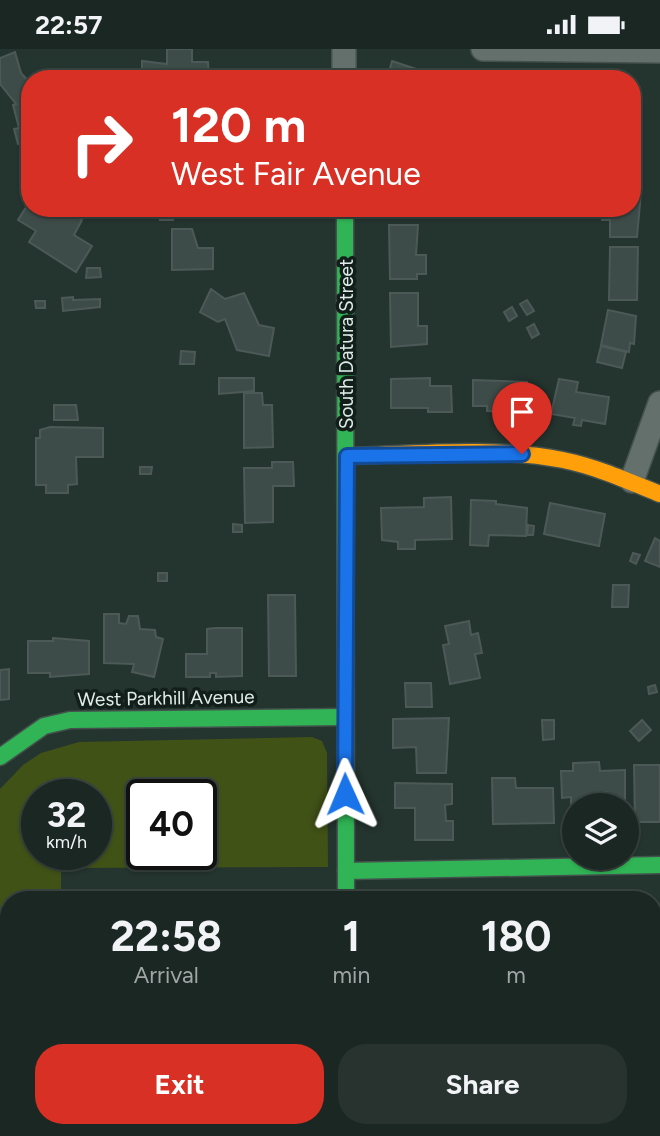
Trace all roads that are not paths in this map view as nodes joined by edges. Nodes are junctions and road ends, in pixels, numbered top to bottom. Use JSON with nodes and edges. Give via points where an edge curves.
{"nodes":[{"id":1,"x":344,"y":49,"type":"edge"},
{"id":2,"x":483,"y":49,"type":"edge"},
{"id":3,"x":660,"y":51,"type":"edge"},
{"id":4,"x":344,"y":70,"type":"edge"},
{"id":5,"x":345,"y":217,"type":"edge"},
{"id":6,"x":660,"y":403,"type":"edge"},
{"id":7,"x":347,"y":456,"type":"junction"},
{"id":8,"x":632,"y":481,"type":"junction"},
{"id":9,"x":660,"y":494,"type":"edge"},
{"id":10,"x":344,"y":717,"type":"junction"},
{"id":11,"x":0,"y":757,"type":"edge"},
{"id":12,"x":660,"y":865,"type":"edge"},
{"id":13,"x":346,"y":871,"type":"junction"},
{"id":14,"x":346,"y":891,"type":"edge"}],
"edges":[{"from":1,"to":4,"type":"street"},
{"from":2,"to":3,"type":"street"},
{"from":5,"to":7,"type":"street","name":"South Datura Street"},
{"from":6,"to":8,"type":"street"},
{"from":7,"to":8,"type":"street","via":[[522,454],[563,460]]},
{"from":7,"to":10,"type":"street","name":"South Datura Street"},
{"from":8,"to":9,"type":"street"},
{"from":10,"to":11,"type":"street","name":"West Parkhill Avenue","via":[[70,720],[44,726]]},
{"from":10,"to":13,"type":"street","name":"South Datura Street"},
{"from":12,"to":13,"type":"street"},
{"from":13,"to":14,"type":"street","name":"South Datura Street"}]}
